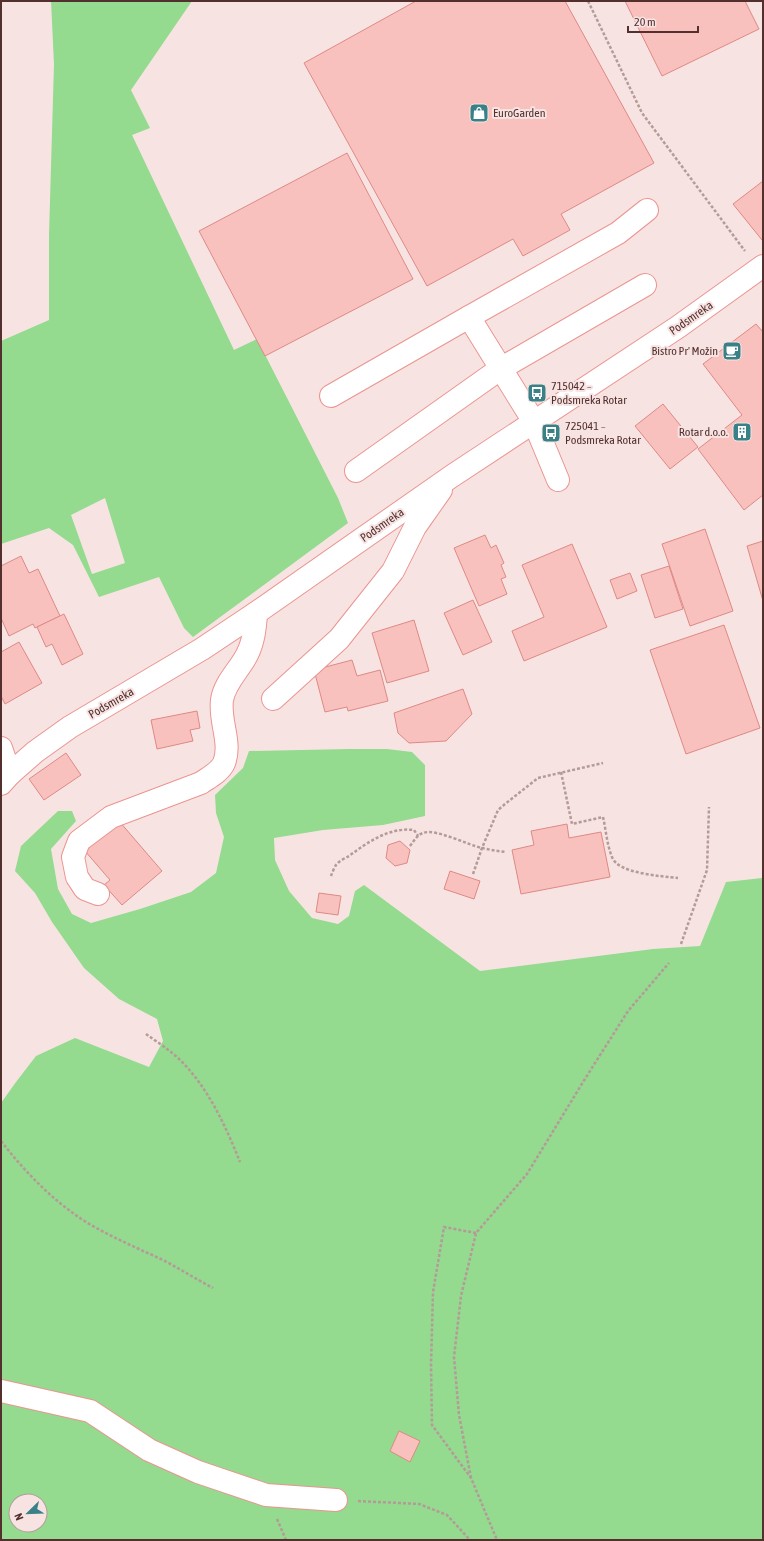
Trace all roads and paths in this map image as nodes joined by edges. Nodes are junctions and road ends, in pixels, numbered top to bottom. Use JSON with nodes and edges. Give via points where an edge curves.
{"nodes":[{"id":1,"x":588,"y":1,"type":"edge"},
{"id":2,"x":647,"y":210,"type":"dead end"},
{"id":3,"x":761,"y":267,"type":"edge"},
{"id":4,"x":645,"y":285,"type":"dead end"},
{"id":5,"x":469,"y":317,"type":"junction"},
{"id":6,"x":500,"y":369,"type":"junction"},
{"id":7,"x":331,"y":396,"type":"dead end"},
{"id":8,"x":534,"y":422,"type":"junction"},
{"id":9,"x":356,"y":471,"type":"dead end"},
{"id":10,"x":452,"y":476,"type":"junction"},
{"id":11,"x":558,"y":480,"type":"dead end"},
{"id":12,"x":256,"y":614,"type":"junction"},
{"id":13,"x":273,"y":699,"type":"dead end"},
{"id":14,"x":1,"y":748,"type":"edge"},
{"id":15,"x":603,"y":763,"type":"dead end"},
{"id":16,"x":561,"y":772,"type":"junction"},
{"id":17,"x":5,"y":779,"type":"edge"},
{"id":18,"x":709,"y":806,"type":"dead end"},
{"id":19,"x":418,"y":836,"type":"junction"},
{"id":20,"x":410,"y":846,"type":"dead end"},
{"id":21,"x":482,"y":848,"type":"junction"},
{"id":22,"x":506,"y":852,"type":"dead end"},
{"id":23,"x":473,"y":874,"type":"dead end"},
{"id":24,"x":331,"y":876,"type":"dead end"},
{"id":25,"x":678,"y":878,"type":"dead end"},
{"id":26,"x":98,"y":894,"type":"dead end"},
{"id":27,"x":681,"y":944,"type":"dead end"},
{"id":28,"x":669,"y":963,"type":"dead end"},
{"id":29,"x":146,"y":1034,"type":"dead end"},
{"id":30,"x":1,"y":1141,"type":"edge"},
{"id":31,"x":240,"y":1162,"type":"dead end"},
{"id":32,"x":476,"y":1233,"type":"junction"},
{"id":33,"x":213,"y":1288,"type":"dead end"},
{"id":34,"x":1,"y":1391,"type":"edge"},
{"id":35,"x":471,"y":1478,"type":"junction"},
{"id":36,"x":336,"y":1500,"type":"joint"},
{"id":37,"x":470,"y":1540,"type":"edge"},
{"id":38,"x":498,"y":1540,"type":"edge"}],
"edges":[{"from":1,"to":3,"type":"path","via":[[642,114]]},
{"from":2,"to":5,"type":"street","via":[[618,233]]},
{"from":3,"to":8,"type":"street","name":"Podsmreka","via":[[678,328]]},
{"from":4,"to":6,"type":"street"},
{"from":5,"to":6,"type":"street"},
{"from":5,"to":7,"type":"street"},
{"from":6,"to":8,"type":"street"},
{"from":6,"to":9,"type":"street"},
{"from":8,"to":10,"type":"street","name":"Podsmreka"},
{"from":8,"to":11,"type":"street"},
{"from":10,"to":12,"type":"street","name":"Podsmreka"},
{"from":10,"to":13,"type":"street","via":[[415,527],[393,571],[339,639]]},
{"from":12,"to":17,"type":"street","name":"Podsmreka","via":[[70,727],[35,752]]},
{"from":12,"to":26,"type":"street","via":[[254,637],[245,659],[227,685],[222,700],[227,752],[223,765],[201,783],[111,817],[79,841],[73,857],[77,877],[85,889]]},
{"from":14,"to":17,"type":"street"},
{"from":15,"to":16,"type":"path"},
{"from":16,"to":21,"type":"path","via":[[538,778],[498,810]]},
{"from":16,"to":25,"type":"path","via":[[572,824],[603,817],[612,859],[619,865],[641,873]]},
{"from":18,"to":27,"type":"path","via":[[707,870]]},
{"from":19,"to":20,"type":"path"},
{"from":19,"to":21,"type":"path","via":[[424,832],[435,833]]},
{"from":19,"to":24,"type":"path","via":[[414,830],[384,834],[336,865]]},
{"from":21,"to":22,"type":"path"},
{"from":21,"to":23,"type":"path"},
{"from":28,"to":32,"type":"path","via":[[628,1011],[527,1174]]},
{"from":29,"to":31,"type":"path","via":[[180,1060],[199,1083],[225,1125]]},
{"from":30,"to":33,"type":"path","via":[[20,1166],[56,1200],[86,1222]]},
{"from":32,"to":35,"type":"path","via":[[461,1296],[454,1357],[459,1415]]},
{"from":32,"to":35,"type":"path","via":[[444,1227],[433,1292],[431,1365],[432,1425]]},
{"from":34,"to":36,"type":"street","via":[[90,1411],[149,1450],[198,1472],[266,1495]]},
{"from":35,"to":38,"type":"path"},
{"from":36,"to":37,"type":"path","via":[[419,1504],[447,1515]]}]}
